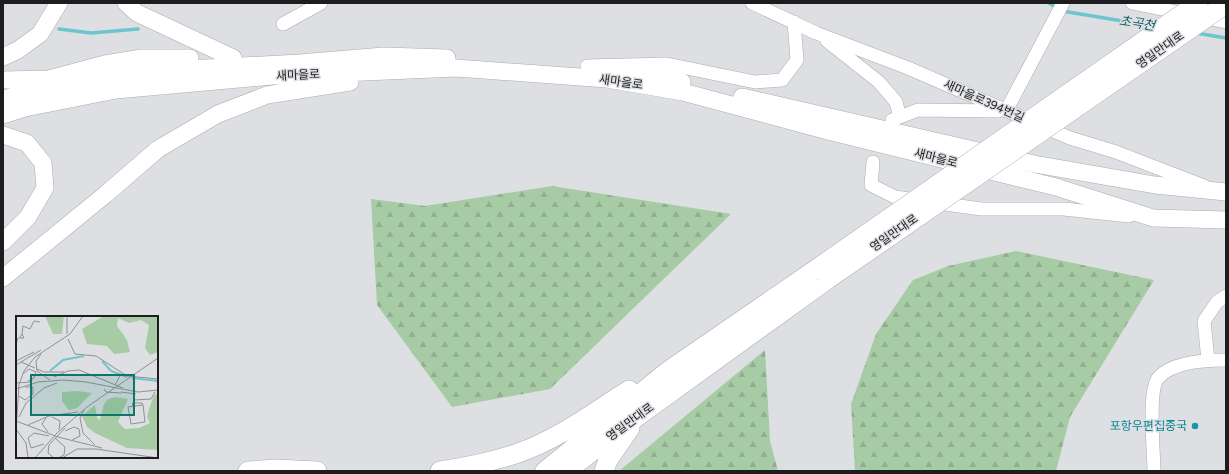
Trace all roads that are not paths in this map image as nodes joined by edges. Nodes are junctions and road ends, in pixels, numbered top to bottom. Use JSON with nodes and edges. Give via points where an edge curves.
{"nodes":[{"id":1,"x":59,"y":3,"type":"edge"},
{"id":2,"x":126,"y":3,"type":"edge"},
{"id":3,"x":322,"y":3,"type":"edge"},
{"id":4,"x":752,"y":3,"type":"edge"},
{"id":5,"x":1063,"y":3,"type":"edge"},
{"id":6,"x":1132,"y":3,"type":"edge"},
{"id":7,"x":1198,"y":3,"type":"edge"},
{"id":8,"x":1226,"y":4,"type":"edge"},
{"id":9,"x":794,"y":22,"type":"junction"},
{"id":10,"x":1226,"y":22,"type":"edge"},
{"id":11,"x":283,"y":24,"type":"dead end"},
{"id":12,"x":816,"y":32,"type":"junction"},
{"id":13,"x":3,"y":57,"type":"edge"},
{"id":14,"x":233,"y":58,"type":"junction"},
{"id":15,"x":300,"y":63,"type":"junction"},
{"id":16,"x":587,"y":66,"type":"junction"},
{"id":17,"x":456,"y":68,"type":"junction"},
{"id":18,"x":3,"y":80,"type":"edge"},
{"id":19,"x":3,"y":99,"type":"edge"},
{"id":20,"x":1006,"y":111,"type":"junction"},
{"id":21,"x":3,"y":115,"type":"edge"},
{"id":22,"x":3,"y":135,"type":"edge"},
{"id":23,"x":873,"y":162,"type":"dead end"},
{"id":24,"x":1222,"y":192,"type":"edge"},
{"id":25,"x":1153,"y":218,"type":"junction"},
{"id":26,"x":1226,"y":220,"type":"edge"},
{"id":27,"x":3,"y":242,"type":"edge"},
{"id":28,"x":820,"y":275,"type":"junction"},
{"id":29,"x":3,"y":278,"type":"edge"},
{"id":30,"x":1226,"y":296,"type":"edge"},
{"id":31,"x":1208,"y":360,"type":"junction"},
{"id":32,"x":1226,"y":360,"type":"edge"},
{"id":33,"x":668,"y":371,"type":"junction"},
{"id":34,"x":638,"y":416,"type":"junction"},
{"id":35,"x":248,"y":471,"type":"edge"},
{"id":36,"x":317,"y":471,"type":"edge"},
{"id":37,"x":440,"y":471,"type":"edge"},
{"id":38,"x":545,"y":471,"type":"edge"},
{"id":39,"x":567,"y":471,"type":"edge"},
{"id":40,"x":604,"y":471,"type":"edge"},
{"id":41,"x":1154,"y":471,"type":"edge"}],
"edges":[{"from":1,"to":13,"type":"main road","via":[[40,34]]},
{"from":2,"to":14,"type":"main road","via":[[137,13]]},
{"from":3,"to":11,"type":"street"},
{"from":4,"to":9,"type":"street","name":"새마을로394번길"},
{"from":5,"to":20,"type":"street"},
{"from":6,"to":10,"type":"street"},
{"from":7,"to":28,"type":"highway","name":"영일만대로","bridge":true},
{"from":8,"to":28,"type":"highway","name":"영일만대로","bridge":true},
{"from":9,"to":12,"type":"street","name":"새마을로394번길"},
{"from":9,"to":16,"type":"street","via":[[797,60],[782,80],[755,82],[667,64]]},
{"from":12,"to":20,"type":"street","name":"새마을로394번길","via":[[908,68]]},
{"from":12,"to":20,"type":"street","via":[[879,82],[896,102],[895,119],[918,110]]},
{"from":14,"to":15,"type":"main road"},
{"from":14,"to":18,"type":"main road","via":[[142,58],[49,78]]},
{"from":15,"to":16,"type":"main road","name":"새마을로","via":[[384,56]]},
{"from":15,"to":19,"type":"main road","name":"새마을로","via":[[134,72],[87,79]]},
{"from":16,"to":24,"type":"main road","name":"새마을로","via":[[652,74],[1034,164],[1155,185]]},
{"from":17,"to":21,"type":"main road","name":"새마을로","via":[[273,76],[116,90],[25,108]]},
{"from":17,"to":25,"type":"main road","name":"새마을로","via":[[607,79],[683,92],[828,131],[1056,187]]},
{"from":17,"to":29,"type":"main road","via":[[267,95],[218,114],[158,149]]},
{"from":20,"to":24,"type":"street","name":"새마을로394번길","via":[[1070,138],[1116,152]]},
{"from":22,"to":27,"type":"main road","via":[[27,143],[43,163],[45,188],[28,217]]},
{"from":23,"to":25,"type":"street","via":[[871,184],[895,197],[981,209],[1064,209]]},
{"from":25,"to":26,"type":"main road","name":"새마을로"},
{"from":28,"to":33,"type":"highway","name":"영일만대로"},
{"from":28,"to":34,"type":"highway","name":"영일만대로"},
{"from":30,"to":31,"type":"street","via":[[1217,302],[1204,321]]},
{"from":31,"to":32,"type":"street"},
{"from":31,"to":41,"type":"street","via":[[1172,368],[1158,378],[1152,396]]},
{"from":33,"to":37,"type":"highway","via":[[637,385],[552,437],[519,453],[469,467]]},
{"from":33,"to":38,"type":"highway","name":"영일만대로"},
{"from":34,"to":39,"type":"highway","name":"영일만대로"},
{"from":34,"to":40,"type":"highway","via":[[608,460]]},
{"from":35,"to":36,"type":"highway"}]}
